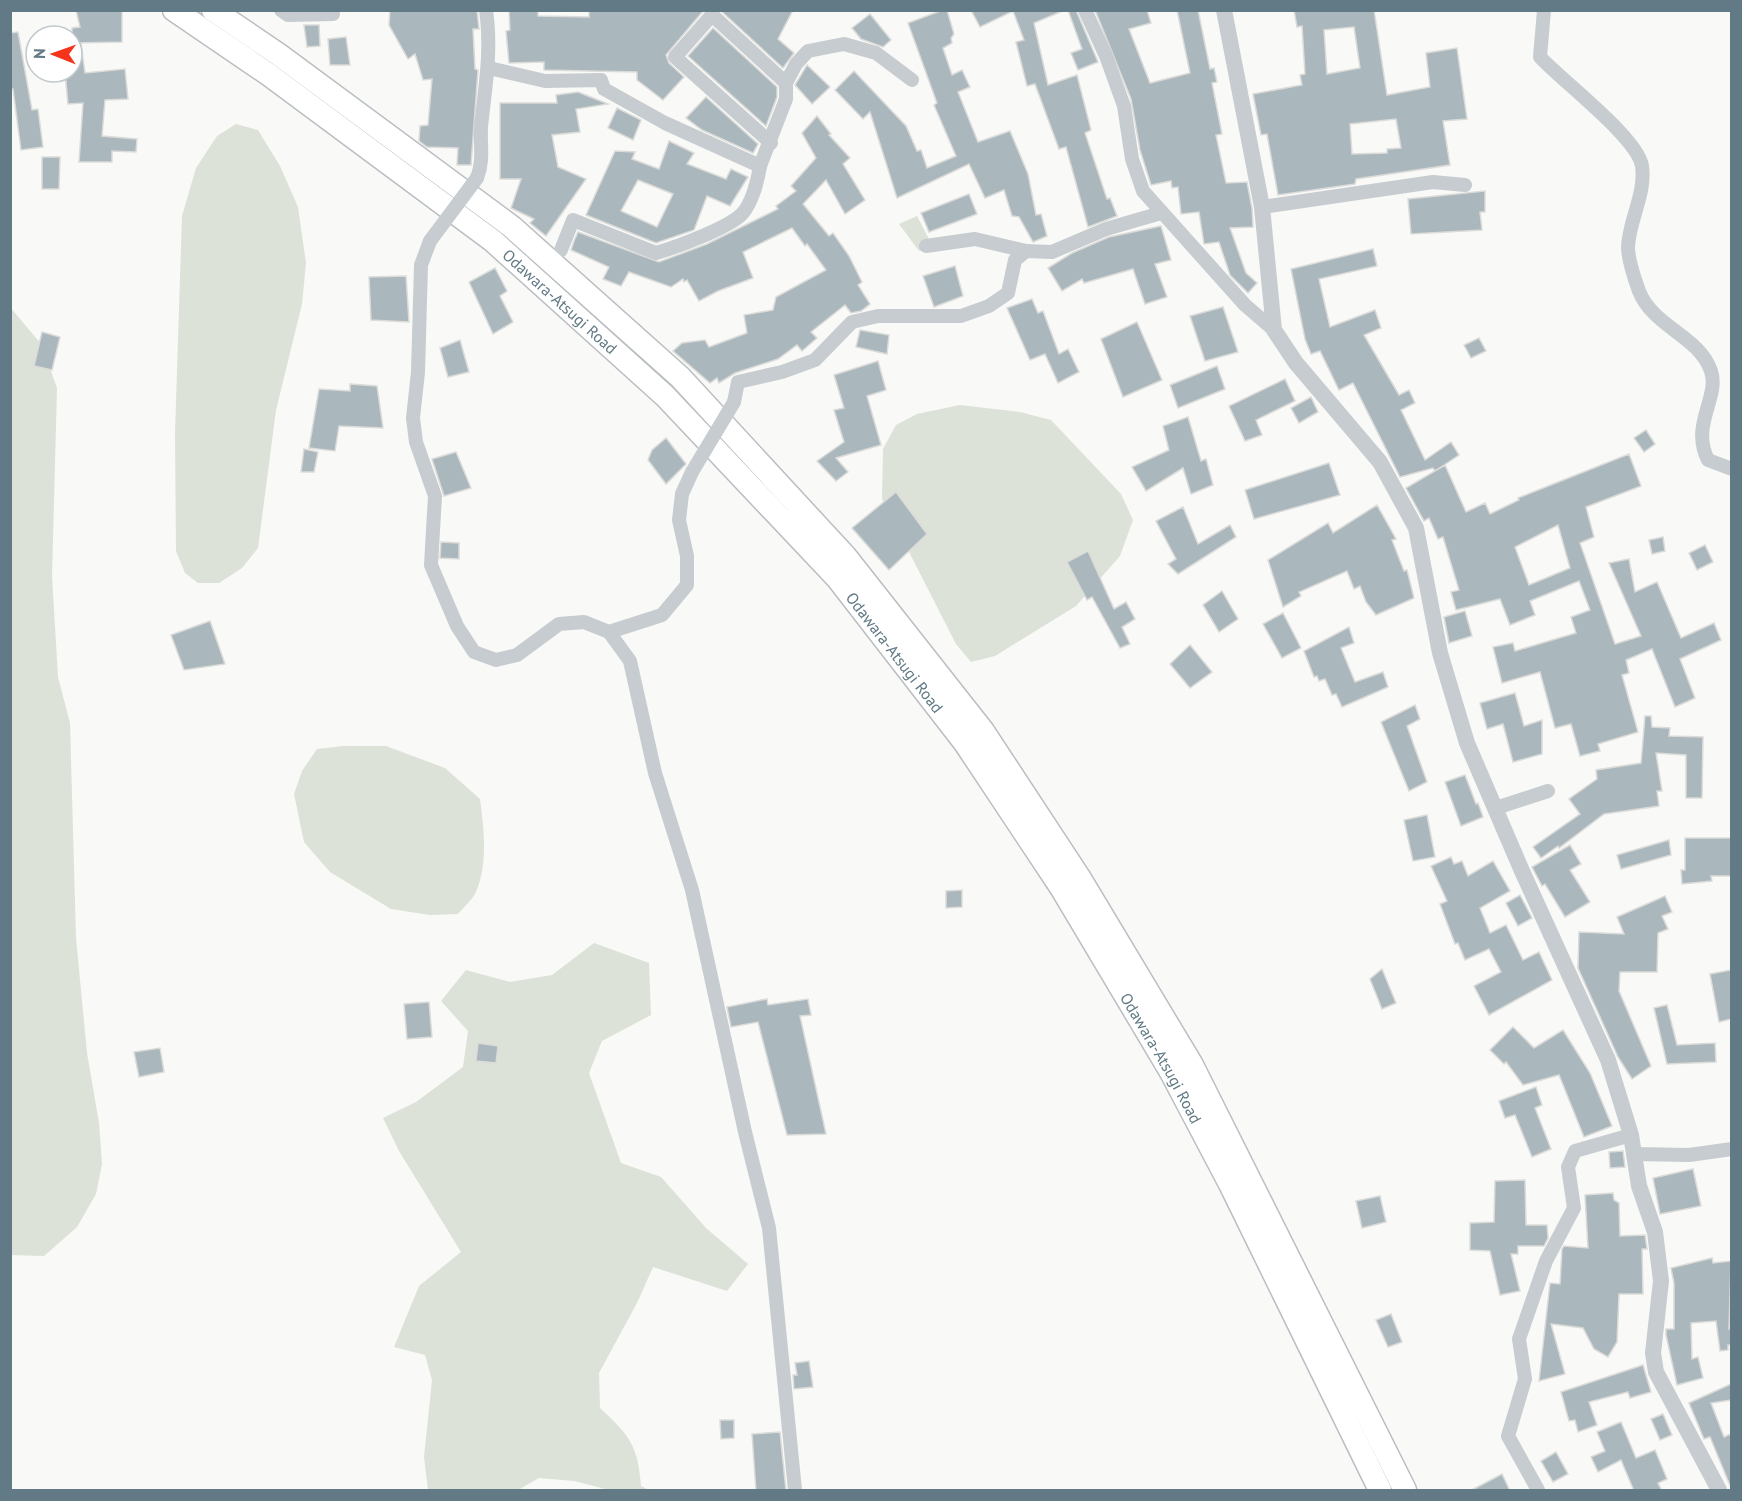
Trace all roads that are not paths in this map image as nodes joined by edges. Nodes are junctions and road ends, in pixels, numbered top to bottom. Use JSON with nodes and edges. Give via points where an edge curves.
{"nodes":[{"id":1,"x":174,"y":10,"type":"edge"},
{"id":2,"x":213,"y":10,"type":"edge"},
{"id":3,"x":281,"y":10,"type":"edge"},
{"id":4,"x":333,"y":10,"type":"edge"},
{"id":5,"x":486,"y":10,"type":"edge"},
{"id":6,"x":1085,"y":10,"type":"edge"},
{"id":7,"x":1224,"y":10,"type":"edge"},
{"id":8,"x":1544,"y":10,"type":"edge"},
{"id":9,"x":489,"y":68,"type":"junction"},
{"id":10,"x":912,"y":80,"type":"dead end"},
{"id":11,"x":786,"y":83,"type":"junction"},
{"id":12,"x":771,"y":143,"type":"junction"},
{"id":13,"x":760,"y":166,"type":"junction"},
{"id":14,"x":1465,"y":185,"type":"dead end"},
{"id":15,"x":1263,"y":207,"type":"junction"},
{"id":16,"x":1161,"y":213,"type":"junction"},
{"id":17,"x":926,"y":246,"type":"dead end"},
{"id":18,"x":561,"y":250,"type":"dead end"},
{"id":19,"x":1026,"y":251,"type":"junction"},
{"id":20,"x":1274,"y":330,"type":"junction"},
{"id":21,"x":1731,"y":469,"type":"edge"},
{"id":22,"x":609,"y":632,"type":"junction"},
{"id":23,"x":1548,"y":791,"type":"dead end"},
{"id":24,"x":1496,"y":808,"type":"junction"},
{"id":25,"x":1631,"y":1135,"type":"junction"},
{"id":26,"x":1731,"y":1149,"type":"edge"},
{"id":27,"x":1634,"y":1154,"type":"junction"},
{"id":28,"x":1240,"y":1179,"type":"junction"},
{"id":29,"x":795,"y":1491,"type":"edge"},
{"id":30,"x":1380,"y":1491,"type":"edge"},
{"id":31,"x":1405,"y":1491,"type":"edge"},
{"id":32,"x":1538,"y":1491,"type":"edge"},
{"id":33,"x":1719,"y":1491,"type":"edge"}],
"edges":[{"from":1,"to":28,"type":"highway","name":"Odawara-Atsugi Road","via":[[268,74],[493,241],[665,396],[838,579],[964,743],[1062,889]]},
{"from":2,"to":28,"type":"highway","name":"Odawara-Atsugi Road","via":[[512,227],[680,377],[846,557],[983,731],[1054,838],[1192,1065]]},
{"from":3,"to":4,"type":"street","via":[[288,15],[333,14]]},
{"from":5,"to":9,"type":"street"},
{"from":6,"to":16,"type":"street","via":[[1124,106],[1138,181]]},
{"from":7,"to":15,"type":"street"},
{"from":8,"to":21,"type":"street","via":[[1540,57],[1628,142],[1642,164],[1642,185],[1628,248],[1639,292],[1652,314],[1700,352],[1712,373],[1701,432],[1702,448],[1708,460]]},
{"from":9,"to":13,"type":"street","via":[[545,81],[601,80],[604,89],[665,123]]},
{"from":9,"to":22,"type":"street","bridge":true,"via":[[481,131],[483,164],[430,241],[421,265],[418,372],[412,418],[435,496],[432,565],[456,627],[474,652],[496,660],[517,655],[559,624],[584,622]]},
{"from":10,"to":11,"type":"street","via":[[876,53],[844,44],[808,51]]},
{"from":11,"to":12,"type":"street","via":[[786,99]]},
{"from":11,"to":12,"type":"street","via":[[712,15],[675,57]]},
{"from":12,"to":13,"type":"street"},
{"from":13,"to":18,"type":"street","via":[[741,214],[695,239],[656,253],[573,220]]},
{"from":14,"to":15,"type":"street","via":[[1433,182]]},
{"from":15,"to":20,"type":"street"},
{"from":16,"to":19,"type":"street","via":[[1106,229],[1052,252]]},
{"from":16,"to":20,"type":"street","via":[[1245,305]]},
{"from":17,"to":19,"type":"street","via":[[975,239]]},
{"from":19,"to":22,"type":"street","bridge":true,"via":[[1016,260],[1008,293],[989,306],[961,316],[878,316],[852,322],[815,360],[738,382],[734,402],[682,494],[679,520],[687,556],[687,585],[662,615]]},
{"from":20,"to":24,"type":"street","via":[[1296,363],[1380,462],[1416,528],[1440,653],[1467,743]]},
{"from":22,"to":29,"type":"street","via":[[630,661],[655,772],[692,890],[769,1228]]},
{"from":23,"to":24,"type":"street"},
{"from":24,"to":25,"type":"street","via":[[1608,1060]]},
{"from":25,"to":27,"type":"street"},
{"from":25,"to":32,"type":"street","via":[[1575,1151],[1569,1167],[1574,1208],[1546,1261],[1519,1339],[1525,1379],[1508,1436]]},
{"from":26,"to":27,"type":"street","via":[[1689,1155]]},
{"from":27,"to":33,"type":"street","via":[[1639,1186],[1654,1232],[1661,1281],[1653,1353],[1656,1372]]},
{"from":28,"to":30,"type":"highway","name":"Odawara-Atsugi Road"},
{"from":28,"to":31,"type":"highway","name":"Odawara-Atsugi Road"}]}
